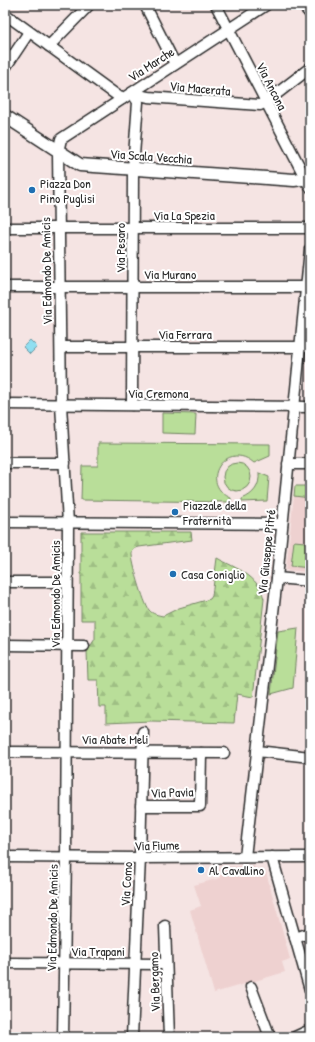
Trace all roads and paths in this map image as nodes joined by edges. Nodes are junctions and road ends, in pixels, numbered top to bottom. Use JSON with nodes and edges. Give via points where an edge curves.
{"nodes":[{"id":1,"x":89,"y":5,"type":"edge"},
{"id":2,"x":145,"y":5,"type":"edge"},
{"id":3,"x":216,"y":5,"type":"edge"},
{"id":4,"x":266,"y":5,"type":"edge"},
{"id":5,"x":304,"y":5,"type":"edge"},
{"id":6,"x":310,"y":12,"type":"edge"},
{"id":7,"x":5,"y":14,"type":"edge"},
{"id":8,"x":228,"y":29,"type":"junction"},
{"id":9,"x":29,"y":32,"type":"junction"},
{"id":10,"x":49,"y":46,"type":"junction"},
{"id":11,"x":175,"y":64,"type":"junction"},
{"id":12,"x":5,"y":68,"type":"edge"},
{"id":13,"x":310,"y":68,"type":"edge"},
{"id":14,"x":132,"y":93,"type":"junction"},
{"id":15,"x":122,"y":99,"type":"junction"},
{"id":16,"x":266,"y":102,"type":"junction"},
{"id":17,"x":5,"y":116,"type":"edge"},
{"id":18,"x":58,"y":152,"type":"junction"},
{"id":19,"x":134,"y":169,"type":"junction"},
{"id":20,"x":309,"y":181,"type":"edge"},
{"id":21,"x":5,"y":228,"type":"edge"},
{"id":22,"x":59,"y":228,"type":"junction"},
{"id":23,"x":133,"y":228,"type":"junction"},
{"id":24,"x":310,"y":228,"type":"edge"},
{"id":25,"x":310,"y":249,"type":"edge"},
{"id":26,"x":5,"y":287,"type":"edge"},
{"id":27,"x":60,"y":287,"type":"junction"},
{"id":28,"x":133,"y":287,"type":"junction"},
{"id":29,"x":308,"y":287,"type":"edge"},
{"id":30,"x":61,"y":347,"type":"junction"},
{"id":31,"x":132,"y":347,"type":"junction"},
{"id":32,"x":305,"y":347,"type":"edge"},
{"id":33,"x":5,"y":404,"type":"edge"},
{"id":34,"x":61,"y":405,"type":"junction"},
{"id":35,"x":132,"y":406,"type":"junction"},
{"id":36,"x":294,"y":407,"type":"junction"},
{"id":37,"x":310,"y":407,"type":"edge"},
{"id":38,"x":5,"y":463,"type":"edge"},
{"id":39,"x":65,"y":463,"type":"junction"},
{"id":40,"x":288,"y":464,"type":"junction"},
{"id":41,"x":310,"y":464,"type":"edge"},
{"id":42,"x":5,"y":522,"type":"edge"},
{"id":43,"x":68,"y":523,"type":"junction"},
{"id":44,"x":282,"y":524,"type":"junction"},
{"id":45,"x":277,"y":578,"type":"junction"},
{"id":46,"x":310,"y":581,"type":"edge"},
{"id":47,"x":5,"y":582,"type":"edge"},
{"id":48,"x":67,"y":582,"type":"junction"},
{"id":49,"x":5,"y":645,"type":"edge"},
{"id":50,"x":68,"y":646,"type":"junction"},
{"id":51,"x":84,"y":646,"type":"dead end"},
{"id":52,"x":143,"y":732,"type":"dead end"},
{"id":53,"x":257,"y":751,"type":"junction"},
{"id":54,"x":5,"y":752,"type":"edge"},
{"id":55,"x":66,"y":752,"type":"junction"},
{"id":56,"x":142,"y":752,"type":"junction"},
{"id":57,"x":201,"y":752,"type":"junction"},
{"id":58,"x":224,"y":752,"type":"dead end"},
{"id":59,"x":310,"y":757,"type":"edge"},
{"id":60,"x":141,"y":806,"type":"junction"},
{"id":61,"x":5,"y":857,"type":"edge"},
{"id":62,"x":66,"y":857,"type":"junction"},
{"id":63,"x":245,"y":857,"type":"junction"},
{"id":64,"x":272,"y":857,"type":"junction"},
{"id":65,"x":310,"y":857,"type":"edge"},
{"id":66,"x":140,"y":858,"type":"junction"},
{"id":67,"x":165,"y":926,"type":"dead end"},
{"id":68,"x":310,"y":933,"type":"edge"},
{"id":69,"x":295,"y":938,"type":"junction"},
{"id":70,"x":5,"y":963,"type":"edge"},
{"id":71,"x":64,"y":964,"type":"junction"},
{"id":72,"x":136,"y":964,"type":"junction"},
{"id":73,"x":166,"y":964,"type":"junction"},
{"id":74,"x":251,"y":987,"type":"dead end"},
{"id":75,"x":310,"y":990,"type":"edge"},
{"id":76,"x":310,"y":1030,"type":"edge"},
{"id":77,"x":63,"y":1037,"type":"edge"},
{"id":78,"x":132,"y":1037,"type":"edge"},
{"id":79,"x":169,"y":1037,"type":"edge"},
{"id":80,"x":270,"y":1037,"type":"edge"},
{"id":81,"x":295,"y":1037,"type":"edge"}],
"edges":[{"from":1,"to":10,"type":"street"},
{"from":2,"to":11,"type":"street"},
{"from":3,"to":8,"type":"street","name":"Via Ancona"},
{"from":4,"to":8,"type":"street","name":"Via Marche"},
{"from":5,"to":6,"type":"street"},
{"from":7,"to":9,"type":"street"},
{"from":8,"to":11,"type":"street","name":"Via Marche"},
{"from":8,"to":16,"type":"street","name":"Via Ancona"},
{"from":9,"to":10,"type":"street"},
{"from":9,"to":12,"type":"street"},
{"from":10,"to":15,"type":"street"},
{"from":11,"to":14,"type":"street","name":"Via Marche"},
{"from":13,"to":16,"type":"street"},
{"from":14,"to":15,"type":"street","name":"Via Marche"},
{"from":14,"to":16,"type":"street","name":"Via Macerata","via":[[148,97],[260,105]]},
{"from":14,"to":19,"type":"street","name":"Via Pesaro","via":[[138,102]]},
{"from":15,"to":18,"type":"street","name":"Via Marche","via":[[61,139]]},
{"from":16,"to":20,"type":"street","name":"Via Ancona"},
{"from":17,"to":18,"type":"street","name":"Via Scala Vecchia"},
{"from":18,"to":19,"type":"street","name":"Via Scala Vecchia","via":[[80,165]]},
{"from":18,"to":22,"type":"street","name":"Via Edmondo De Amicis"},
{"from":19,"to":20,"type":"street","name":"Via Scala Vecchia"},
{"from":19,"to":23,"type":"street","name":"Via Pesaro"},
{"from":21,"to":22,"type":"street","name":"Via La Spezia"},
{"from":22,"to":23,"type":"street","name":"Via La Spezia"},
{"from":22,"to":27,"type":"street","name":"Via Edmondo De Amicis"},
{"from":23,"to":24,"type":"street","name":"Via La Spezia"},
{"from":23,"to":28,"type":"street","name":"Via Pesaro"},
{"from":25,"to":29,"type":"street","name":"Via Giuseppe Pitré"},
{"from":26,"to":27,"type":"street","name":"Via Murano"},
{"from":27,"to":28,"type":"street","name":"Via Murano"},
{"from":27,"to":30,"type":"street","name":"Via Edmondo De Amicis"},
{"from":28,"to":29,"type":"street","name":"Via Murano"},
{"from":28,"to":31,"type":"street","name":"Via Pesaro"},
{"from":29,"to":32,"type":"street","name":"Via Giuseppe Pitré"},
{"from":30,"to":31,"type":"street","name":"Via Ferrara"},
{"from":30,"to":34,"type":"street","name":"Via Edmondo De Amicis"},
{"from":31,"to":32,"type":"street","name":"Via Ferrara"},
{"from":31,"to":35,"type":"street","name":"Via Pesaro"},
{"from":32,"to":36,"type":"street","name":"Via Giuseppe Pitré"},
{"from":33,"to":34,"type":"street","name":"Via Cremona"},
{"from":34,"to":35,"type":"street","name":"Via Cremona"},
{"from":34,"to":39,"type":"street","name":"Via Edmondo De Amicis"},
{"from":35,"to":36,"type":"street","name":"Via Cremona"},
{"from":36,"to":37,"type":"street","name":"Via Cremona"},
{"from":36,"to":40,"type":"street","name":"Via Giuseppe Pitré"},
{"from":38,"to":39,"type":"street"},
{"from":39,"to":43,"type":"street","name":"Via Edmondo De Amicis"},
{"from":40,"to":41,"type":"street"},
{"from":40,"to":44,"type":"street","name":"Via Giuseppe Pitré"},
{"from":42,"to":43,"type":"street"},
{"from":43,"to":44,"type":"street"},
{"from":43,"to":48,"type":"street","name":"Via Edmondo De Amicis"},
{"from":44,"to":45,"type":"street","name":"Via Giuseppe Pitré"},
{"from":45,"to":46,"type":"street"},
{"from":45,"to":53,"type":"street","name":"Via Giuseppe Pitré"},
{"from":47,"to":48,"type":"street"},
{"from":48,"to":50,"type":"street","name":"Via Edmondo De Amicis"},
{"from":49,"to":50,"type":"street"},
{"from":50,"to":51,"type":"street"},
{"from":50,"to":55,"type":"street","name":"Via Edmondo De Amicis"},
{"from":52,"to":56,"type":"street","name":"Via Como"},
{"from":53,"to":59,"type":"street"},
{"from":53,"to":63,"type":"street","name":"Via Giuseppe Pitré"},
{"from":54,"to":55,"type":"street","name":"Via Abate Meli"},
{"from":55,"to":56,"type":"street","name":"Via Abate Meli"},
{"from":55,"to":62,"type":"street","name":"Via Edmondo De Amicis"},
{"from":56,"to":57,"type":"street","name":"Via Abate Meli"},
{"from":56,"to":60,"type":"street","name":"Via Como"},
{"from":57,"to":58,"type":"street","name":"Via Abate Meli"},
{"from":57,"to":60,"type":"street","name":"Via Pavia","via":[[200,806]]},
{"from":60,"to":66,"type":"street","name":"Via Como"},
{"from":61,"to":62,"type":"street","name":"Via Fiume"},
{"from":62,"to":66,"type":"street","name":"Via Fiume"},
{"from":62,"to":71,"type":"street","name":"Via Edmondo De Amicis"},
{"from":63,"to":64,"type":"street","name":"Via Fiume"},
{"from":63,"to":66,"type":"street","name":"Via Fiume"},
{"from":64,"to":65,"type":"street","name":"Via Fiume"},
{"from":64,"to":69,"type":"street"},
{"from":66,"to":72,"type":"street","name":"Via Como"},
{"from":67,"to":73,"type":"street","name":"Via Bergamo"},
{"from":68,"to":69,"type":"street"},
{"from":69,"to":75,"type":"street"},
{"from":70,"to":71,"type":"street","name":"Via Trapani"},
{"from":71,"to":72,"type":"street","name":"Via Trapani"},
{"from":71,"to":77,"type":"street","name":"Via Edmondo De Amicis"},
{"from":72,"to":73,"type":"street","name":"Via Trapani"},
{"from":72,"to":78,"type":"street","name":"Via Como"},
{"from":73,"to":79,"type":"street","name":"Via Bergamo"},
{"from":74,"to":80,"type":"street"},
{"from":76,"to":81,"type":"street"}]}
